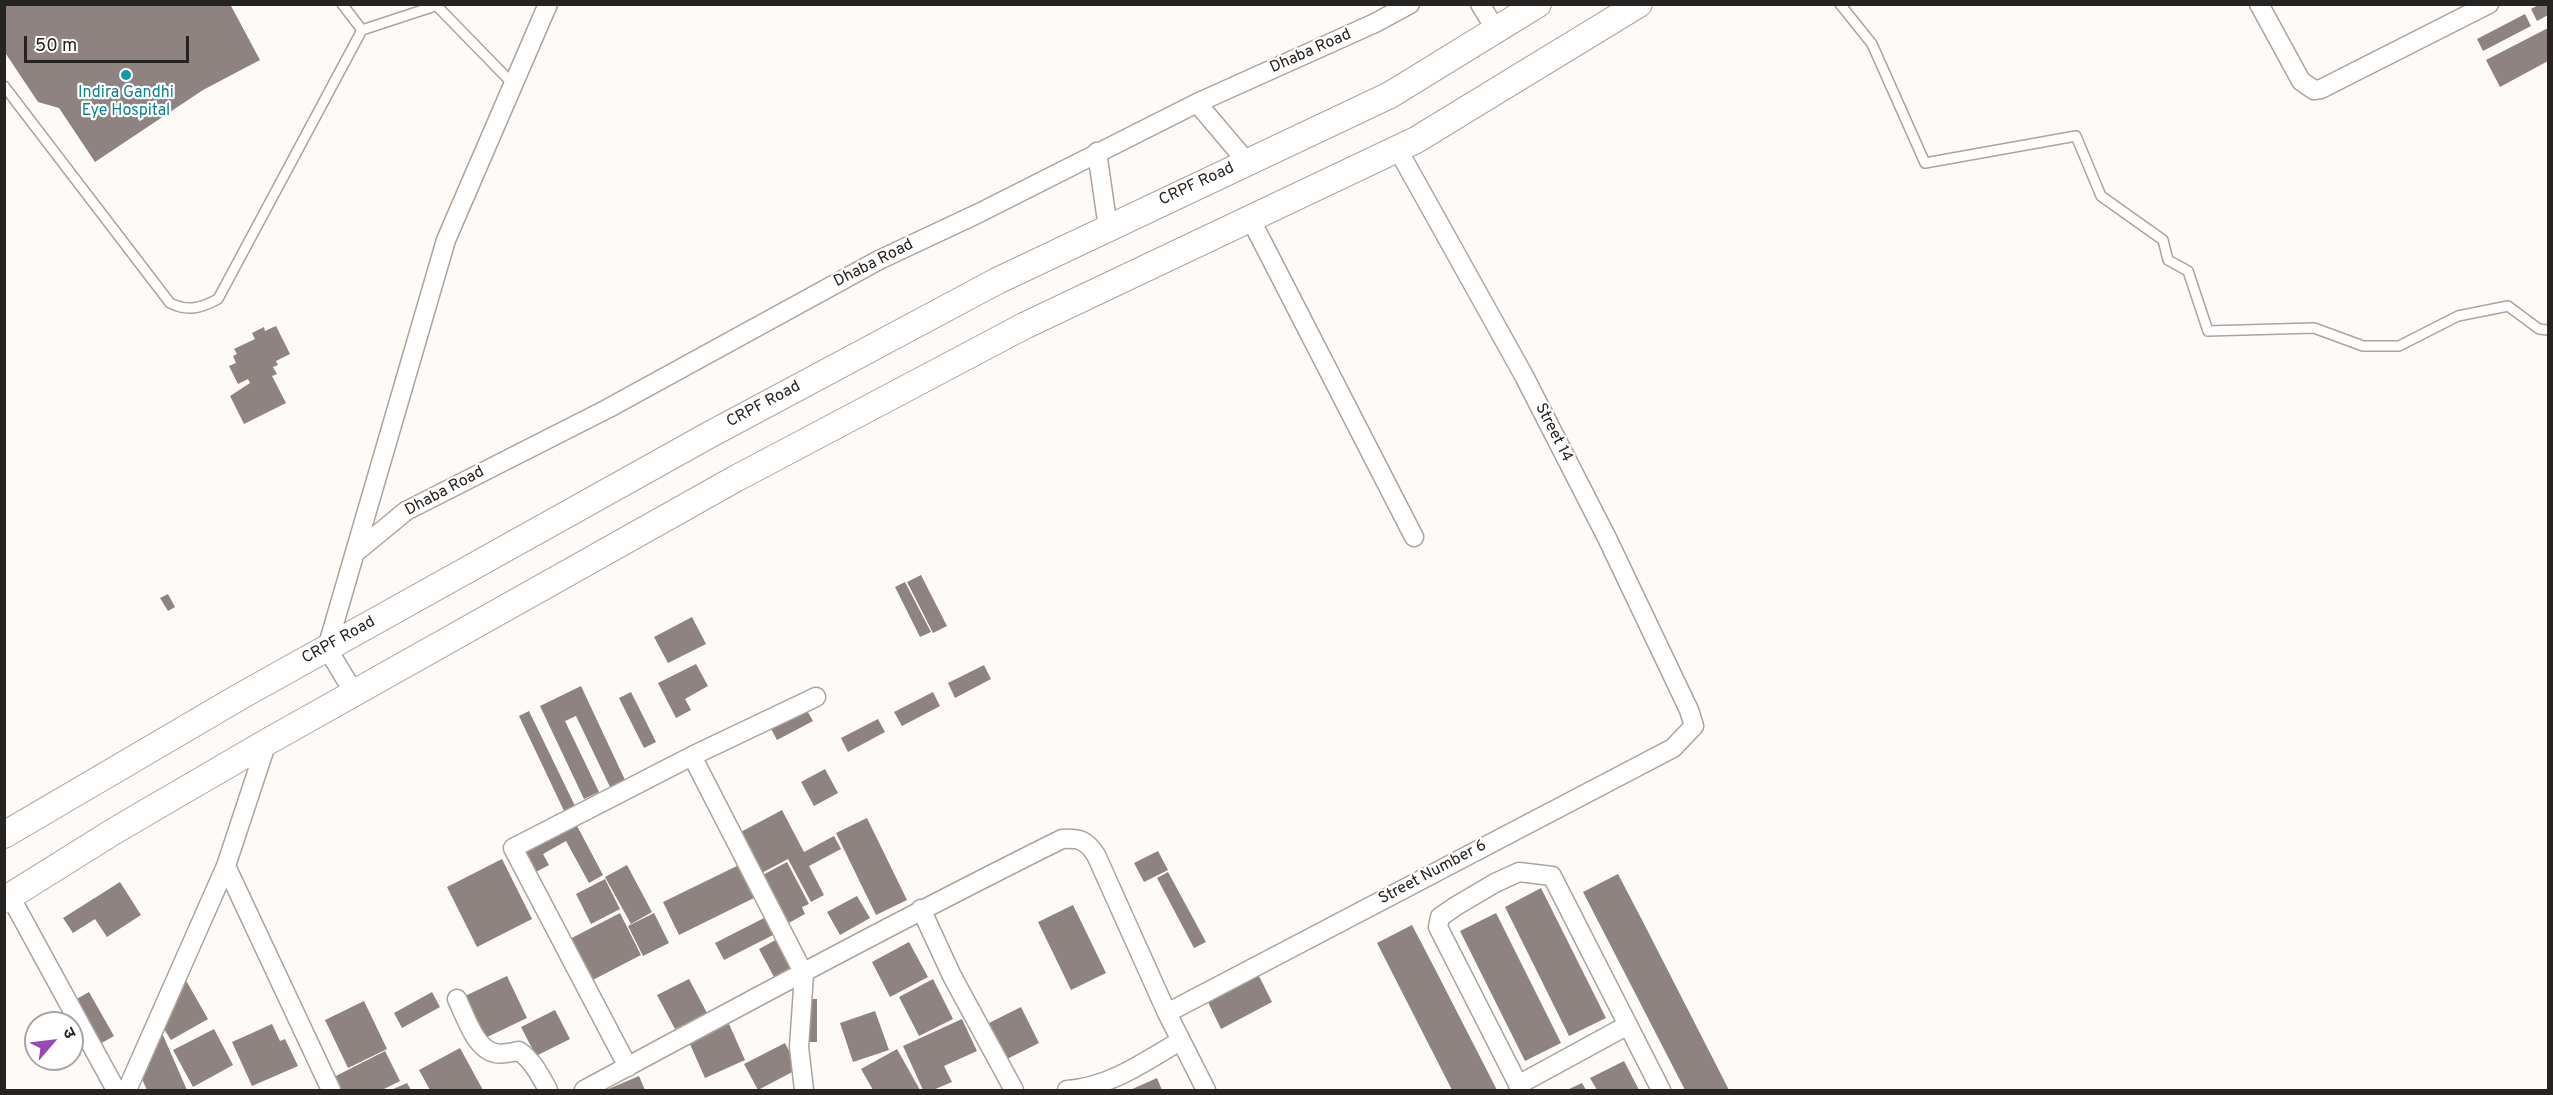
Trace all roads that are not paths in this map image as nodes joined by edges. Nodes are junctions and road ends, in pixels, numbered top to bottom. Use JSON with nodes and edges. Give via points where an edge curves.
{"nodes":[{"id":1,"x":342,"y":4,"type":"edge"},
{"id":2,"x":548,"y":4,"type":"edge"},
{"id":3,"x":1410,"y":4,"type":"edge"},
{"id":4,"x":1480,"y":4,"type":"edge"},
{"id":5,"x":1538,"y":4,"type":"edge"},
{"id":6,"x":1639,"y":4,"type":"edge"},
{"id":7,"x":1840,"y":4,"type":"edge"},
{"id":8,"x":2259,"y":4,"type":"edge"},
{"id":9,"x":2489,"y":4,"type":"edge"},
{"id":10,"x":435,"y":5,"type":"edge"},
{"id":11,"x":362,"y":30,"type":"junction"},
{"id":12,"x":1496,"y":30,"type":"junction"},
{"id":13,"x":513,"y":84,"type":"junction"},
{"id":14,"x":4,"y":86,"type":"edge"},
{"id":15,"x":1197,"y":103,"type":"junction"},
{"id":16,"x":1397,"y":148,"type":"junction"},
{"id":17,"x":1098,"y":152,"type":"junction"},
{"id":18,"x":1247,"y":162,"type":"junction"},
{"id":19,"x":1250,"y":218,"type":"junction"},
{"id":20,"x":1108,"y":228,"type":"junction"},
{"id":21,"x":2548,"y":330,"type":"edge"},
{"id":22,"x":1414,"y":537,"type":"dead end"},
{"id":23,"x":355,"y":553,"type":"junction"},
{"id":24,"x":327,"y":648,"type":"junction"},
{"id":25,"x":354,"y":693,"type":"junction"},
{"id":26,"x":816,"y":697,"type":"dead end"},
{"id":27,"x":1694,"y":726,"type":"joint"},
{"id":28,"x":267,"y":742,"type":"junction"},
{"id":29,"x":692,"y":756,"type":"junction"},
{"id":30,"x":4,"y":835,"type":"edge"},
{"id":31,"x":226,"y":866,"type":"junction"},
{"id":32,"x":7,"y":898,"type":"edge"},
{"id":33,"x":921,"y":909,"type":"junction"},
{"id":34,"x":804,"y":974,"type":"junction"},
{"id":35,"x":457,"y":999,"type":"dead end"},
{"id":36,"x":1167,"y":1013,"type":"junction"},
{"id":37,"x":1628,"y":1025,"type":"junction"},
{"id":38,"x":1180,"y":1041,"type":"junction"},
{"id":39,"x":628,"y":1067,"type":"junction"},
{"id":40,"x":1520,"y":1088,"type":"edge"},
{"id":41,"x":116,"y":1090,"type":"edge"},
{"id":42,"x":128,"y":1090,"type":"edge"},
{"id":43,"x":331,"y":1090,"type":"edge"},
{"id":44,"x":548,"y":1090,"type":"edge"},
{"id":45,"x":584,"y":1090,"type":"edge"},
{"id":46,"x":804,"y":1090,"type":"edge"},
{"id":47,"x":1014,"y":1090,"type":"edge"},
{"id":48,"x":1067,"y":1090,"type":"edge"},
{"id":49,"x":1206,"y":1090,"type":"edge"},
{"id":50,"x":1660,"y":1090,"type":"edge"}],
"edges":[{"from":1,"to":11,"type":"lane"},
{"from":2,"to":13,"type":"street"},
{"from":3,"to":15,"type":"street","name":"Dhaba Road"},
{"from":4,"to":12,"type":"street"},
{"from":5,"to":12,"type":"street","name":"CRPF Road"},
{"from":6,"to":16,"type":"street"},
{"from":7,"to":21,"type":"lane","via":[[1872,44],[1924,163],[2076,136],[2101,196],[2163,240],[2168,260],[2188,271],[2208,331],[2314,328],[2363,346],[2399,346],[2458,316],[2508,306],[2539,329]]},
{"from":8,"to":9,"type":"street","via":[[2301,81],[2314,90]]},
{"from":10,"to":11,"type":"lane"},
{"from":10,"to":13,"type":"lane"},
{"from":11,"to":14,"type":"lane","via":[[218,298],[191,309],[170,303]]},
{"from":12,"to":18,"type":"street","name":"CRPF Road","via":[[1390,95]]},
{"from":13,"to":23,"type":"street","via":[[446,240]]},
{"from":15,"to":17,"type":"street","name":"Dhaba Road"},
{"from":15,"to":18,"type":"street"},
{"from":16,"to":19,"type":"street"},
{"from":16,"to":27,"type":"street","name":"Street 14","via":[[1528,384],[1612,549]]},
{"from":17,"to":20,"type":"street"},
{"from":17,"to":23,"type":"street","name":"Dhaba Road","via":[[879,260],[607,409],[406,511]]},
{"from":18,"to":20,"type":"street","name":"CRPF Road"},
{"from":19,"to":22,"type":"street"},
{"from":19,"to":25,"type":"street","via":[[1024,326],[735,479]]},
{"from":20,"to":24,"type":"street","name":"CRPF Road","via":[[997,281],[709,435]]},
{"from":23,"to":24,"type":"street"},
{"from":24,"to":25,"type":"street"},
{"from":24,"to":30,"type":"street","name":"CRPF Road"},
{"from":25,"to":28,"type":"street"},
{"from":26,"to":29,"type":"street"},
{"from":27,"to":36,"type":"street","name":"Street Number 6","via":[[1673,748]]},
{"from":28,"to":31,"type":"street"},
{"from":28,"to":32,"type":"street"},
{"from":29,"to":34,"type":"street"},
{"from":29,"to":39,"type":"street","via":[[513,848]]},
{"from":31,"to":42,"type":"street"},
{"from":31,"to":43,"type":"street"},
{"from":32,"to":41,"type":"street"},
{"from":33,"to":34,"type":"street"},
{"from":33,"to":36,"type":"street","via":[[1062,839],[1088,843]]},
{"from":33,"to":47,"type":"street","via":[[952,976]]},
{"from":34,"to":39,"type":"street"},
{"from":34,"to":46,"type":"street","via":[[799,1047]]},
{"from":35,"to":44,"type":"street","via":[[484,1048],[495,1054],[519,1051],[528,1057]]},
{"from":36,"to":38,"type":"street"},
{"from":37,"to":40,"type":"street"},
{"from":37,"to":40,"type":"street","via":[[1552,876],[1519,872],[1495,883],[1440,917],[1438,927]]},
{"from":37,"to":50,"type":"street"},
{"from":38,"to":48,"type":"street","via":[[1108,1082]]},
{"from":38,"to":49,"type":"street"},
{"from":39,"to":45,"type":"street"}]}
